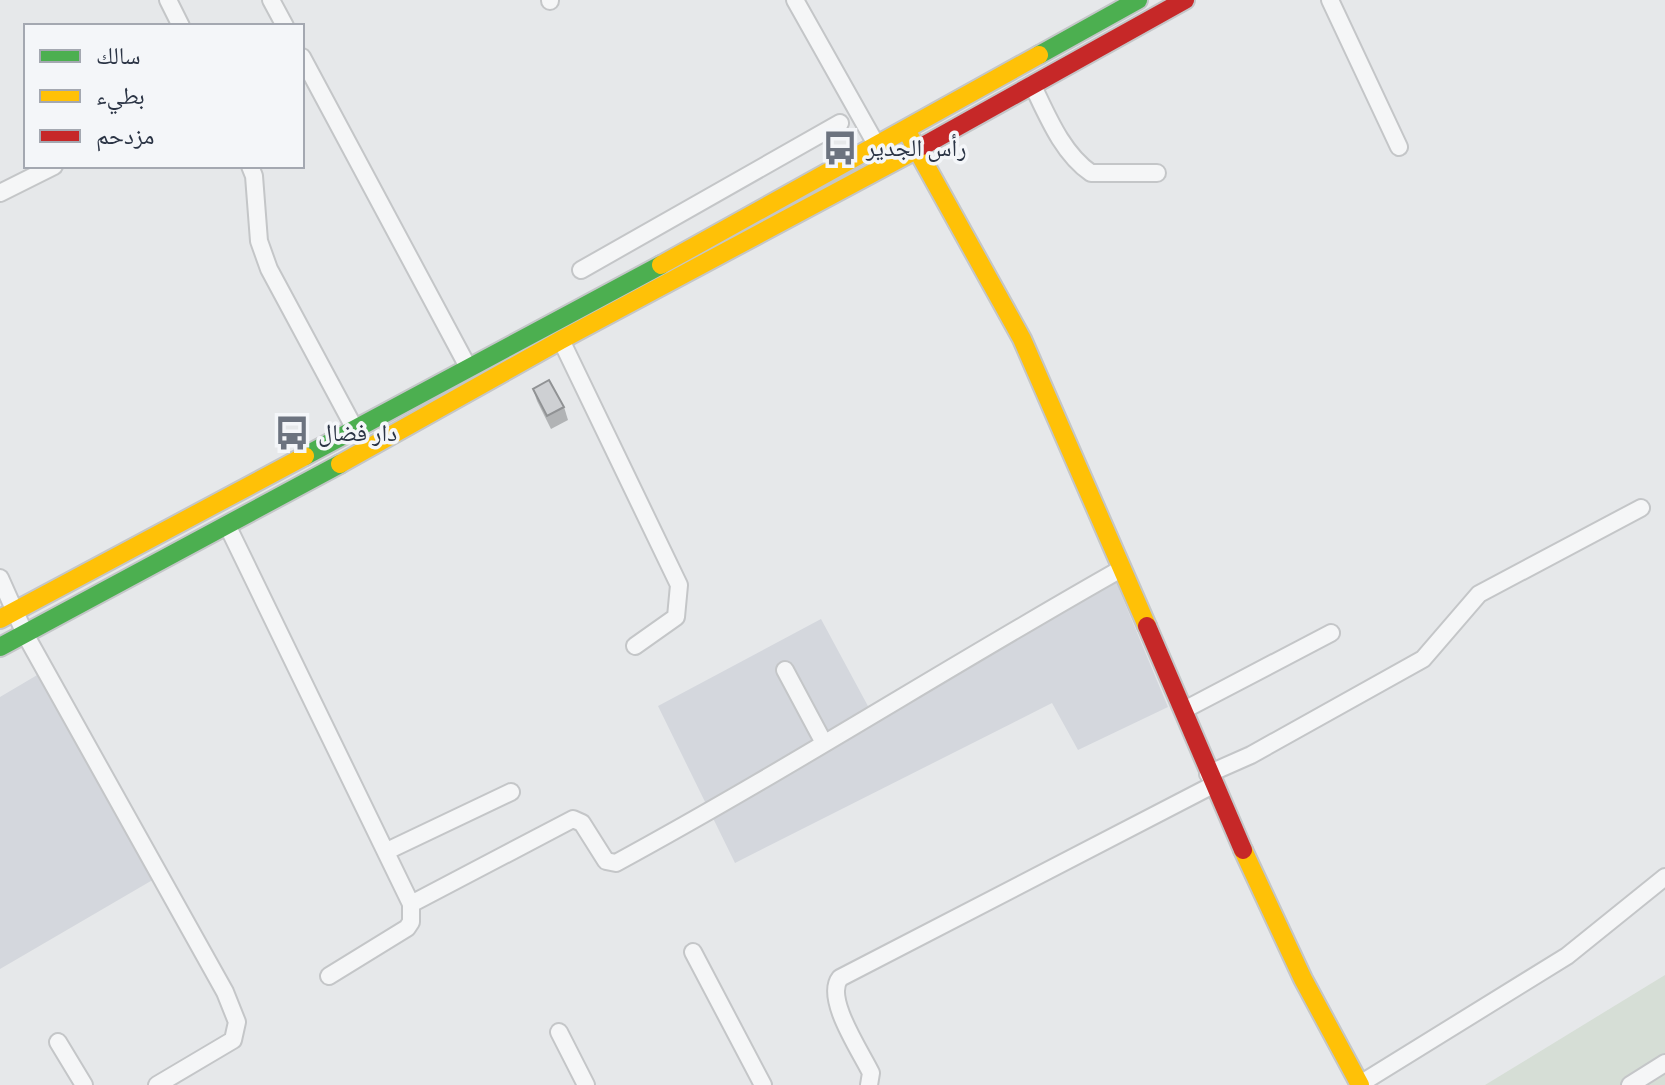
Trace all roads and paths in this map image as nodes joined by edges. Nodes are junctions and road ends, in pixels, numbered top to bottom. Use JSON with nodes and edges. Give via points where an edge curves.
{"nodes":[{"id":1,"x":168,"y":0,"type":"edge"},
{"id":2,"x":271,"y":0,"type":"edge"},
{"id":3,"x":795,"y":0,"type":"edge"},
{"id":4,"x":1185,"y":0,"type":"edge"},
{"id":5,"x":1330,"y":0,"type":"edge"},
{"id":6,"x":1128,"y":2,"type":"edge"},
{"id":7,"x":180,"y":24,"type":"edge"},
{"id":8,"x":284,"y":24,"type":"edge"},
{"id":9,"x":304,"y":61,"type":"edge"},
{"id":10,"x":1032,"y":84,"type":"junction"},
{"id":11,"x":840,"y":123,"type":"dead end"},
{"id":12,"x":906,"y":131,"type":"junction"},
{"id":13,"x":878,"y":147,"type":"junction"},
{"id":14,"x":1399,"y":147,"type":"dead end"},
{"id":15,"x":917,"y":148,"type":"junction"},
{"id":16,"x":888,"y":165,"type":"junction"},
{"id":17,"x":50,"y":168,"type":"edge"},
{"id":18,"x":250,"y":168,"type":"edge"},
{"id":19,"x":1157,"y":173,"type":"dead end"},
{"id":20,"x":0,"y":193,"type":"edge"},
{"id":21,"x":581,"y":270,"type":"dead end"},
{"id":22,"x":561,"y":340,"type":"junction"},
{"id":23,"x":468,"y":367,"type":"junction"},
{"id":24,"x":356,"y":431,"type":"junction"},
{"id":25,"x":1641,"y":508,"type":"dead end"},
{"id":26,"x":228,"y":527,"type":"junction"},
{"id":27,"x":1121,"y":569,"type":"junction"},
{"id":28,"x":0,"y":578,"type":"edge"},
{"id":29,"x":8,"y":615,"type":"edge"},
{"id":30,"x":1331,"y":633,"type":"dead end"},
{"id":31,"x":25,"y":634,"type":"junction"},
{"id":32,"x":635,"y":646,"type":"dead end"},
{"id":33,"x":0,"y":647,"type":"edge"},
{"id":34,"x":785,"y":670,"type":"dead end"},
{"id":35,"x":1184,"y":710,"type":"junction"},
{"id":36,"x":824,"y":743,"type":"junction"},
{"id":37,"x":1211,"y":780,"type":"junction"},
{"id":38,"x":511,"y":792,"type":"dead end"},
{"id":39,"x":387,"y":851,"type":"junction"},
{"id":40,"x":1665,"y":877,"type":"edge"},
{"id":41,"x":411,"y":904,"type":"junction"},
{"id":42,"x":693,"y":952,"type":"dead end"},
{"id":43,"x":329,"y":976,"type":"dead end"},
{"id":44,"x":559,"y":1032,"type":"dead end"},
{"id":45,"x":58,"y":1042,"type":"dead end"},
{"id":46,"x":1665,"y":1063,"type":"edge"},
{"id":47,"x":872,"y":1083,"type":"edge"},
{"id":48,"x":1360,"y":1084,"type":"edge"},
{"id":49,"x":84,"y":1085,"type":"edge"},
{"id":50,"x":157,"y":1085,"type":"edge"},
{"id":51,"x":586,"y":1085,"type":"edge"},
{"id":52,"x":763,"y":1085,"type":"edge"},
{"id":53,"x":1630,"y":1085,"type":"edge"}],
"edges":[{"from":1,"to":7,"type":"street"},
{"from":2,"to":8,"type":"street"},
{"from":3,"to":13,"type":"street"},
{"from":4,"to":10,"type":"main road"},
{"from":5,"to":14,"type":"street"},
{"from":6,"to":12,"type":"main road"},
{"from":9,"to":23,"type":"street"},
{"from":10,"to":15,"type":"main road"},
{"from":10,"to":19,"type":"street","via":[[1065,145],[1085,169]]},
{"from":11,"to":21,"type":"street"},
{"from":12,"to":13,"type":"main road"},
{"from":12,"to":15,"type":"main road"},
{"from":13,"to":16,"type":"street"},
{"from":13,"to":23,"type":"main road"},
{"from":15,"to":16,"type":"main road"},
{"from":15,"to":27,"type":"main road","via":[[1022,339]]},
{"from":16,"to":22,"type":"main road"},
{"from":17,"to":20,"type":"street"},
{"from":18,"to":24,"type":"street","via":[[259,241],[269,269]]},
{"from":22,"to":26,"type":"main road"},
{"from":22,"to":32,"type":"street","via":[[679,585],[676,617]]},
{"from":23,"to":24,"type":"main road"},
{"from":24,"to":29,"type":"main road"},
{"from":25,"to":37,"type":"street","via":[[1479,594],[1423,659]]},
{"from":26,"to":31,"type":"main road"},
{"from":26,"to":39,"type":"street"},
{"from":27,"to":35,"type":"main road"},
{"from":27,"to":36,"type":"street"},
{"from":28,"to":29,"type":"street"},
{"from":29,"to":31,"type":"street"},
{"from":30,"to":35,"type":"street"},
{"from":31,"to":33,"type":"main road"},
{"from":31,"to":50,"type":"street","via":[[203,950],[237,1022],[233,1040]]},
{"from":34,"to":36,"type":"street"},
{"from":35,"to":37,"type":"main road"},
{"from":36,"to":41,"type":"street","via":[[742,795],[616,863],[606,861],[582,823],[573,819]]},
{"from":37,"to":47,"type":"street","via":[[840,978],[834,988],[836,1001]]},
{"from":37,"to":48,"type":"main road","via":[[1303,979]]},
{"from":38,"to":39,"type":"street"},
{"from":39,"to":41,"type":"street"},
{"from":40,"to":48,"type":"street","via":[[1567,956]]},
{"from":41,"to":43,"type":"street","via":[[407,928]]},
{"from":42,"to":52,"type":"street"},
{"from":44,"to":51,"type":"street"},
{"from":45,"to":49,"type":"street"},
{"from":46,"to":53,"type":"street"}]}
